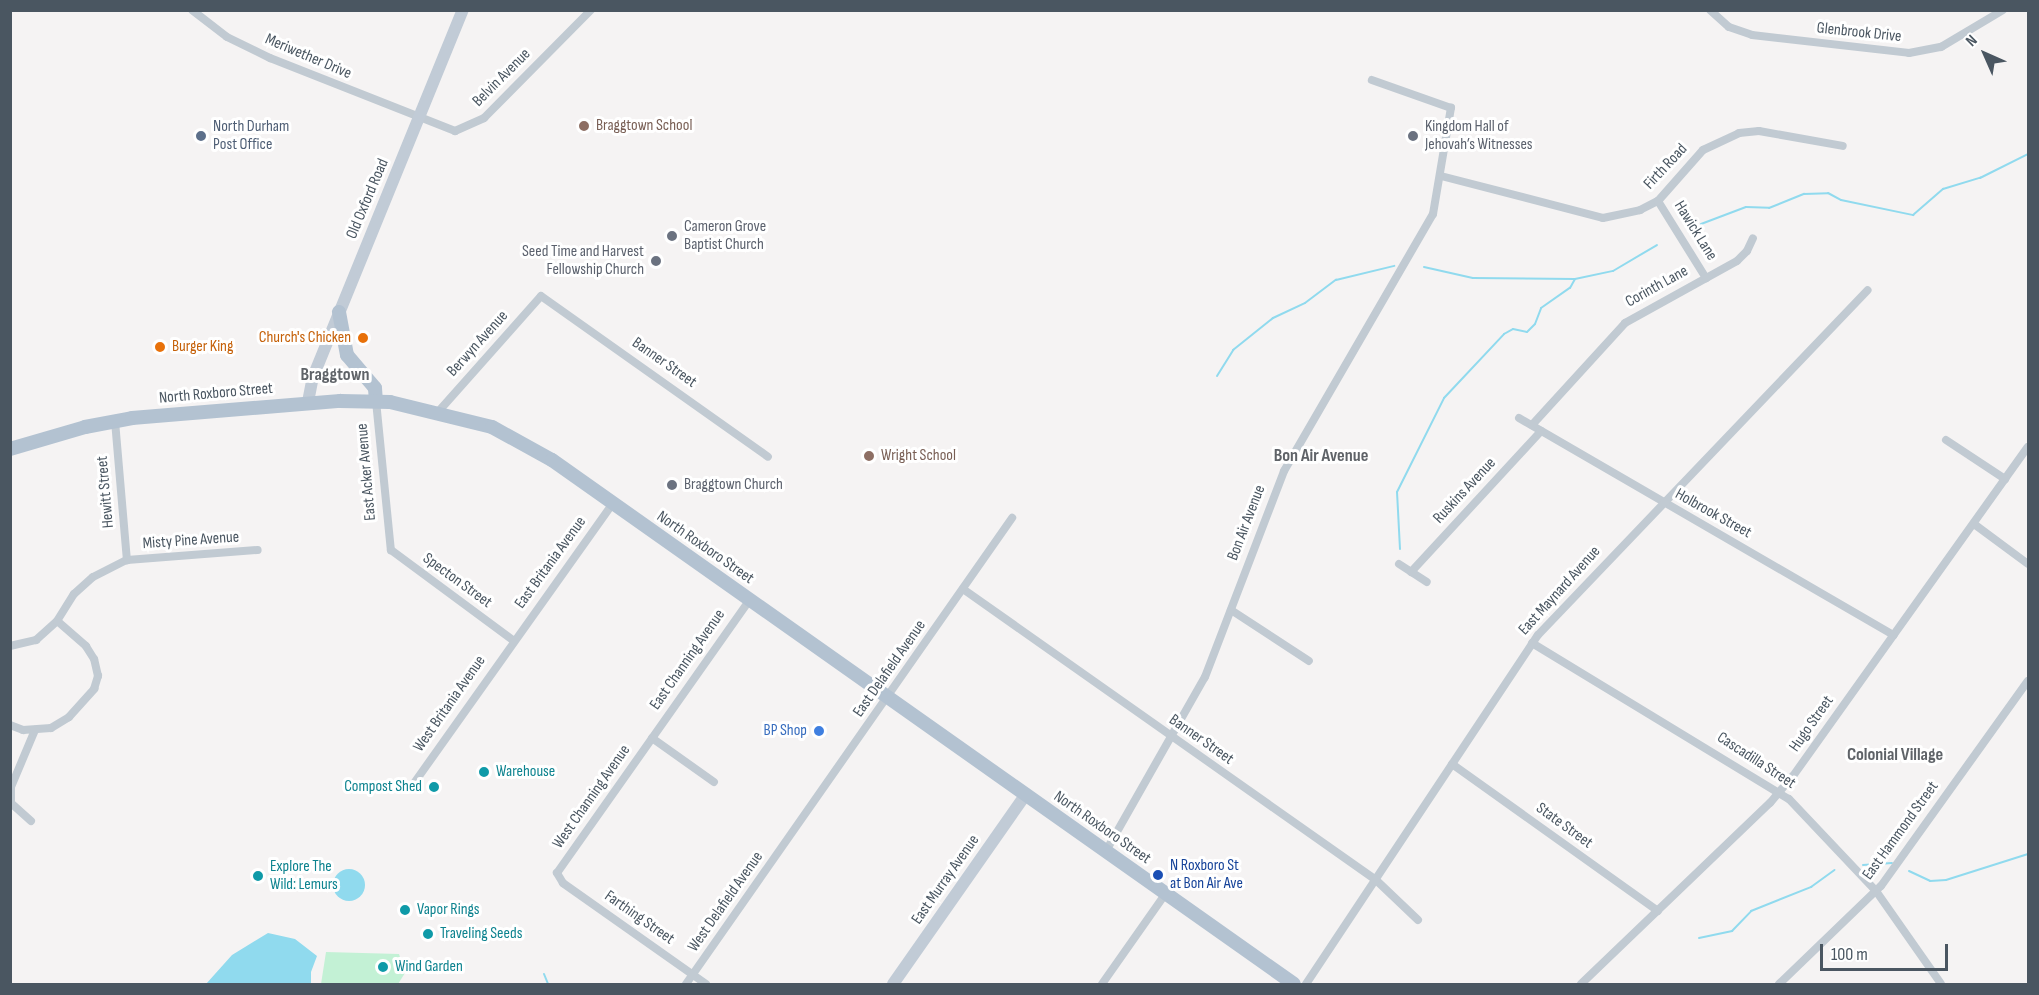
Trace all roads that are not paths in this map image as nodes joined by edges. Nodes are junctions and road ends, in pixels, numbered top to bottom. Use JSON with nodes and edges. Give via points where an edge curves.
{"nodes":[{"id":1,"x":192,"y":10,"type":"edge"},
{"id":2,"x":463,"y":10,"type":"edge"},
{"id":3,"x":591,"y":10,"type":"edge"},
{"id":4,"x":1710,"y":10,"type":"edge"},
{"id":5,"x":2003,"y":10,"type":"edge"},
{"id":6,"x":1372,"y":80,"type":"dead end"},
{"id":7,"x":419,"y":119,"type":"junction"},
{"id":8,"x":1843,"y":146,"type":"dead end"},
{"id":9,"x":1441,"y":176,"type":"junction"},
{"id":10,"x":1658,"y":201,"type":"junction"},
{"id":11,"x":1753,"y":238,"type":"dead end"},
{"id":12,"x":1706,"y":278,"type":"junction"},
{"id":13,"x":1868,"y":290,"type":"dead end"},
{"id":14,"x":541,"y":296,"type":"joint"},
{"id":15,"x":339,"y":312,"type":"junction"},
{"id":16,"x":376,"y":401,"type":"junction"},
{"id":17,"x":308,"y":402,"type":"junction"},
{"id":18,"x":438,"y":412,"type":"junction"},
{"id":19,"x":1519,"y":418,"type":"dead end"},
{"id":20,"x":116,"y":421,"type":"junction"},
{"id":21,"x":1532,"y":425,"type":"junction"},
{"id":22,"x":1541,"y":431,"type":"junction"},
{"id":23,"x":1946,"y":440,"type":"dead end"},
{"id":24,"x":2028,"y":447,"type":"edge"},
{"id":25,"x":10,"y":449,"type":"edge"},
{"id":26,"x":768,"y":458,"type":"dead end"},
{"id":27,"x":2005,"y":480,"type":"junction"},
{"id":28,"x":613,"y":503,"type":"junction"},
{"id":29,"x":1663,"y":503,"type":"junction"},
{"id":30,"x":1012,"y":518,"type":"dead end"},
{"id":31,"x":1974,"y":524,"type":"junction"},
{"id":32,"x":389,"y":541,"type":"joint"},
{"id":33,"x":258,"y":550,"type":"dead end"},
{"id":34,"x":127,"y":560,"type":"junction"},
{"id":35,"x":1399,"y":564,"type":"dead end"},
{"id":36,"x":2028,"y":564,"type":"edge"},
{"id":37,"x":1411,"y":572,"type":"junction"},
{"id":38,"x":1427,"y":582,"type":"dead end"},
{"id":39,"x":963,"y":590,"type":"junction"},
{"id":40,"x":750,"y":599,"type":"junction"},
{"id":41,"x":1231,"y":610,"type":"junction"},
{"id":42,"x":57,"y":621,"type":"junction"},
{"id":43,"x":1894,"y":635,"type":"junction"},
{"id":44,"x":514,"y":640,"type":"junction"},
{"id":45,"x":1532,"y":643,"type":"junction"},
{"id":46,"x":10,"y":646,"type":"edge"},
{"id":47,"x":1309,"y":661,"type":"dead end"},
{"id":48,"x":2028,"y":681,"type":"edge"},
{"id":49,"x":889,"y":698,"type":"junction"},
{"id":50,"x":10,"y":725,"type":"edge"},
{"id":51,"x":35,"y":730,"type":"junction"},
{"id":52,"x":1171,"y":737,"type":"junction"},
{"id":53,"x":652,"y":738,"type":"junction"},
{"id":54,"x":1452,"y":764,"type":"junction"},
{"id":55,"x":714,"y":782,"type":"dead end"},
{"id":56,"x":412,"y":786,"type":"dead end"},
{"id":57,"x":1779,"y":792,"type":"junction"},
{"id":58,"x":1026,"y":794,"type":"junction"},
{"id":59,"x":31,"y":821,"type":"dead end"},
{"id":60,"x":790,"y":836,"type":"joint"},
{"id":61,"x":1106,"y":850,"type":"junction"},
{"id":62,"x":557,"y":873,"type":"joint"},
{"id":63,"x":1376,"y":880,"type":"junction"},
{"id":64,"x":1876,"y":891,"type":"junction"},
{"id":65,"x":1166,"y":893,"type":"junction"},
{"id":66,"x":1658,"y":911,"type":"junction"},
{"id":67,"x":1419,"y":920,"type":"dead end"},
{"id":68,"x":693,"y":975,"type":"junction"},
{"id":69,"x":686,"y":984,"type":"edge"},
{"id":70,"x":706,"y":984,"type":"edge"},
{"id":71,"x":893,"y":984,"type":"edge"},
{"id":72,"x":1102,"y":984,"type":"edge"},
{"id":73,"x":1294,"y":984,"type":"edge"},
{"id":74,"x":1306,"y":984,"type":"edge"},
{"id":75,"x":1581,"y":984,"type":"edge"},
{"id":76,"x":1779,"y":984,"type":"edge"},
{"id":77,"x":1941,"y":984,"type":"edge"}],
"edges":[{"from":1,"to":7,"type":"street","name":"Meriwether Drive","via":[[243,46]]},
{"from":2,"to":7,"type":"street","name":"Old Oxford Road"},
{"from":3,"to":7,"type":"street","name":"Belvin Avenue","via":[[476,124],[455,130]]},
{"from":4,"to":5,"type":"street","name":"Glenbrook Drive","via":[[1729,27],[1752,35],[1909,53],[1941,47]]},
{"from":6,"to":9,"type":"street","name":"Bon Air Avenue","via":[[1450,108]]},
{"from":7,"to":15,"type":"street","name":"Old Oxford Road"},
{"from":8,"to":10,"type":"street","name":"Firth Road","via":[[1758,131],[1739,133],[1703,150]]},
{"from":9,"to":10,"type":"street","name":"Firth Road","via":[[1603,218],[1640,210]]},
{"from":9,"to":41,"type":"street","name":"Bon Air Avenue","via":[[1428,226],[1284,471]]},
{"from":10,"to":12,"type":"street","name":"Hawick Lane"},
{"from":11,"to":12,"type":"street","name":"Corinth Lane","via":[[1743,256]]},
{"from":12,"to":21,"type":"street","name":"Corinth Lane","via":[[1625,323]]},
{"from":13,"to":29,"type":"street","name":"East Maynard Avenue"},
{"from":14,"to":18,"type":"street","name":"Berwyn Avenue"},
{"from":14,"to":26,"type":"street","name":"Banner Street"},
{"from":15,"to":16,"type":"main road","via":[[347,355],[375,388]]},
{"from":15,"to":17,"type":"street","name":"Old Oxford Road","via":[[310,383]]},
{"from":16,"to":17,"type":"main road","name":"North Roxboro Street"},
{"from":16,"to":18,"type":"main road","name":"North Roxboro Street"},
{"from":16,"to":32,"type":"street","name":"East Acker Avenue"},
{"from":17,"to":20,"type":"main road","name":"North Roxboro Street"},
{"from":18,"to":28,"type":"main road","name":"North Roxboro Street","via":[[518,439]]},
{"from":19,"to":21,"type":"street","name":"Holbrook Street"},
{"from":20,"to":25,"type":"main road","name":"North Roxboro Street"},
{"from":20,"to":34,"type":"street","name":"Hewitt Street"},
{"from":21,"to":22,"type":"street","name":"Holbrook Street"},
{"from":22,"to":29,"type":"street","name":"Holbrook Street"},
{"from":22,"to":37,"type":"street","name":"Ruskins Avenue"},
{"from":23,"to":27,"type":"street"},
{"from":24,"to":27,"type":"street","name":"Hugo Street"},
{"from":27,"to":31,"type":"street","name":"Hugo Street"},
{"from":28,"to":40,"type":"main road","name":"North Roxboro Street"},
{"from":28,"to":44,"type":"street","name":"East Britania Avenue"},
{"from":29,"to":43,"type":"street","name":"Holbrook Street"},
{"from":29,"to":45,"type":"street","name":"East Maynard Avenue"},
{"from":30,"to":39,"type":"street","name":"East Delafield Avenue"},
{"from":31,"to":36,"type":"street"},
{"from":31,"to":43,"type":"street","name":"Hugo Street"},
{"from":32,"to":44,"type":"street","name":"Specton Street","via":[[391,550],[426,579]]},
{"from":33,"to":34,"type":"street","name":"Misty Pine Avenue"},
{"from":34,"to":42,"type":"street","via":[[93,577],[74,594]]},
{"from":35,"to":37,"type":"street"},
{"from":37,"to":38,"type":"street"},
{"from":39,"to":49,"type":"street","name":"East Delafield Avenue"},
{"from":39,"to":52,"type":"street","name":"Banner Street"},
{"from":40,"to":49,"type":"main road","name":"North Roxboro Street"},
{"from":40,"to":53,"type":"street","name":"East Channing Avenue"},
{"from":41,"to":47,"type":"street"},
{"from":41,"to":52,"type":"street","name":"Bon Air Avenue","via":[[1205,677]]},
{"from":42,"to":46,"type":"street","via":[[36,640]]},
{"from":42,"to":51,"type":"street","via":[[86,646],[98,676],[94,689],[69,717],[51,728]]},
{"from":43,"to":57,"type":"street","name":"Hugo Street"},
{"from":44,"to":56,"type":"street","name":"West Britania Avenue"},
{"from":45,"to":54,"type":"street","name":"East Maynard Avenue"},
{"from":45,"to":57,"type":"street","name":"Cascadilla Street"},
{"from":48,"to":64,"type":"street","name":"East Hammond Street"},
{"from":49,"to":58,"type":"main road","name":"North Roxboro Street"},
{"from":49,"to":60,"type":"street","name":"East Delafield Avenue"},
{"from":50,"to":51,"type":"street"},
{"from":51,"to":59,"type":"street","via":[[11,787],[11,803]]},
{"from":52,"to":61,"type":"street","name":"Bon Air Avenue"},
{"from":52,"to":63,"type":"street","name":"Banner Street"},
{"from":53,"to":55,"type":"street"},
{"from":53,"to":62,"type":"street","name":"West Channing Avenue"},
{"from":54,"to":63,"type":"street","name":"East Maynard Avenue"},
{"from":54,"to":66,"type":"street","name":"State Street"},
{"from":57,"to":64,"type":"street","name":"Cascadilla Street"},
{"from":57,"to":66,"type":"street","name":"Hugo Street"},
{"from":58,"to":61,"type":"main road","name":"North Roxboro Street"},
{"from":58,"to":71,"type":"street","name":"East Murray Avenue"},
{"from":60,"to":68,"type":"street","name":"West Delafield Avenue"},
{"from":61,"to":65,"type":"main road","name":"North Roxboro Street"},
{"from":62,"to":68,"type":"street","name":"Farthing Street","via":[[563,883]]},
{"from":63,"to":67,"type":"street","name":"Banner Street"},
{"from":63,"to":74,"type":"street","name":"East Maynard Avenue"},
{"from":64,"to":76,"type":"street","name":"East Hammond Street"},
{"from":64,"to":77,"type":"street","name":"Cascadilla Street"},
{"from":65,"to":72,"type":"street"},
{"from":65,"to":73,"type":"main road","name":"North Roxboro Street"},
{"from":66,"to":75,"type":"street","name":"Hugo Street"},
{"from":68,"to":69,"type":"street","name":"West Delafield Avenue"},
{"from":68,"to":70,"type":"street","name":"Farthing Street"}]}
